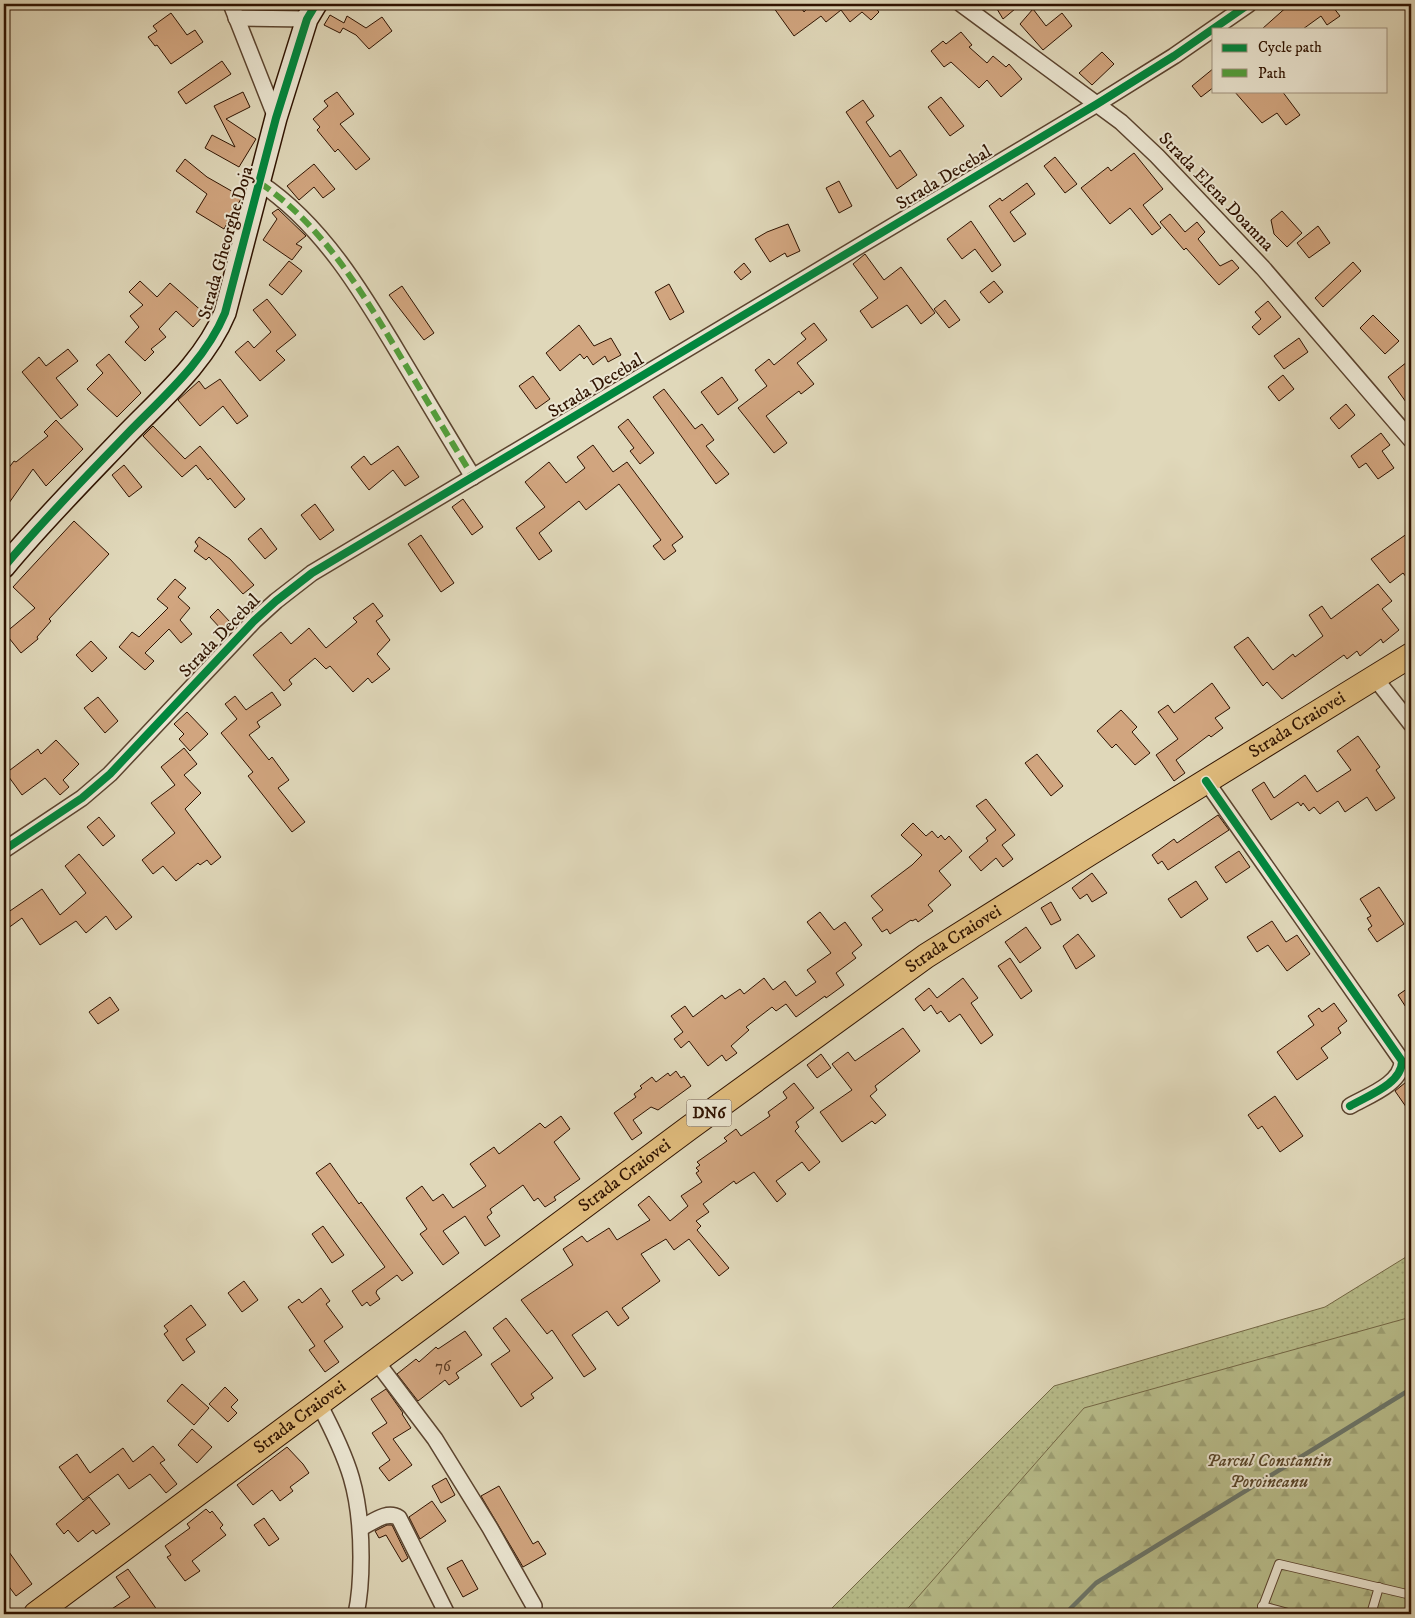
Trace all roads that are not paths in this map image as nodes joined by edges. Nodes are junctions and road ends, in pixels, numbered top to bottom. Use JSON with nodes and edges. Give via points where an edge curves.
{"nodes":[{"id":1,"x":961,"y":4,"type":"edge"},
{"id":2,"x":1249,"y":4,"type":"edge"},
{"id":3,"x":233,"y":11,"type":"edge"},
{"id":4,"x":312,"y":11,"type":"edge"},
{"id":5,"x":1214,"y":28,"type":"edge"},
{"id":6,"x":1212,"y":30,"type":"edge"},
{"id":7,"x":1097,"y":104,"type":"junction"},
{"id":8,"x":276,"y":118,"type":"junction"},
{"id":9,"x":260,"y":182,"type":"junction"},
{"id":10,"x":1411,"y":440,"type":"edge"},
{"id":11,"x":473,"y":477,"type":"junction"},
{"id":12,"x":4,"y":567,"type":"edge"},
{"id":13,"x":1411,"y":655,"type":"edge"},
{"id":14,"x":1375,"y":678,"type":"junction"},
{"id":15,"x":1411,"y":724,"type":"edge"},
{"id":16,"x":1206,"y":782,"type":"junction"},
{"id":17,"x":4,"y":850,"type":"edge"},
{"id":18,"x":1350,"y":1106,"type":"dead end"},
{"id":19,"x":376,"y":1361,"type":"junction"},
{"id":20,"x":319,"y":1404,"type":"junction"},
{"id":21,"x":361,"y":1528,"type":"junction"},
{"id":22,"x":1379,"y":1587,"type":"junction"},
{"id":23,"x":1411,"y":1595,"type":"edge"},
{"id":24,"x":534,"y":1606,"type":"dead end"},
{"id":25,"x":1261,"y":1610,"type":"edge"},
{"id":26,"x":36,"y":1614,"type":"edge"},
{"id":27,"x":356,"y":1614,"type":"edge"},
{"id":28,"x":447,"y":1614,"type":"edge"},
{"id":29,"x":1292,"y":1614,"type":"edge"},
{"id":30,"x":1371,"y":1614,"type":"edge"}],
"edges":[{"from":1,"to":7,"type":"street","name":"Strada Elena Doamna"},
{"from":2,"to":5,"type":"street","name":"Strada Decebal"},
{"from":3,"to":4,"type":"street"},
{"from":3,"to":8,"type":"street"},
{"from":4,"to":8,"type":"street","name":"Strada Gheorghe Doja"},
{"from":6,"to":7,"type":"street","name":"Strada Decebal"},
{"from":7,"to":10,"type":"street","name":"Strada Elena Doamna","via":[[1157,156],[1250,254]]},
{"from":7,"to":11,"type":"street","name":"Strada Decebal"},
{"from":8,"to":9,"type":"street","name":"Strada Gheorghe Doja"},
{"from":9,"to":11,"type":"street","via":[[291,206],[348,272]]},
{"from":9,"to":12,"type":"street","name":"Strada Gheorghe Doja","via":[[217,333],[184,375],[74,488]]},
{"from":11,"to":17,"type":"street","name":"Strada Decebal","via":[[312,574],[276,601],[110,774],[82,798]]},
{"from":13,"to":14,"type":"main road","name":"Strada Craiovei","number":"DN6"},
{"from":14,"to":15,"type":"street"},
{"from":14,"to":16,"type":"main road","name":"Strada Craiovei","number":"DN6"},
{"from":16,"to":18,"type":"street","via":[[1402,1061],[1402,1070],[1396,1078]]},
{"from":16,"to":19,"type":"main road","name":"Strada Craiovei","number":"DN6","via":[[926,956]]},
{"from":19,"to":20,"type":"main road","name":"Strada Craiovei","number":"DN6"},
{"from":19,"to":24,"type":"street","via":[[434,1439]]},
{"from":20,"to":21,"type":"street","via":[[354,1481]]},
{"from":20,"to":26,"type":"main road","name":"Strada Craiovei","number":"DN6"},
{"from":21,"to":27,"type":"street"},
{"from":21,"to":28,"type":"street","via":[[387,1515],[394,1514],[399,1518]]},
{"from":22,"to":23,"type":"lane"},
{"from":22,"to":25,"type":"lane","via":[[1279,1564]]},
{"from":22,"to":30,"type":"lane"},
{"from":25,"to":29,"type":"lane"}]}
